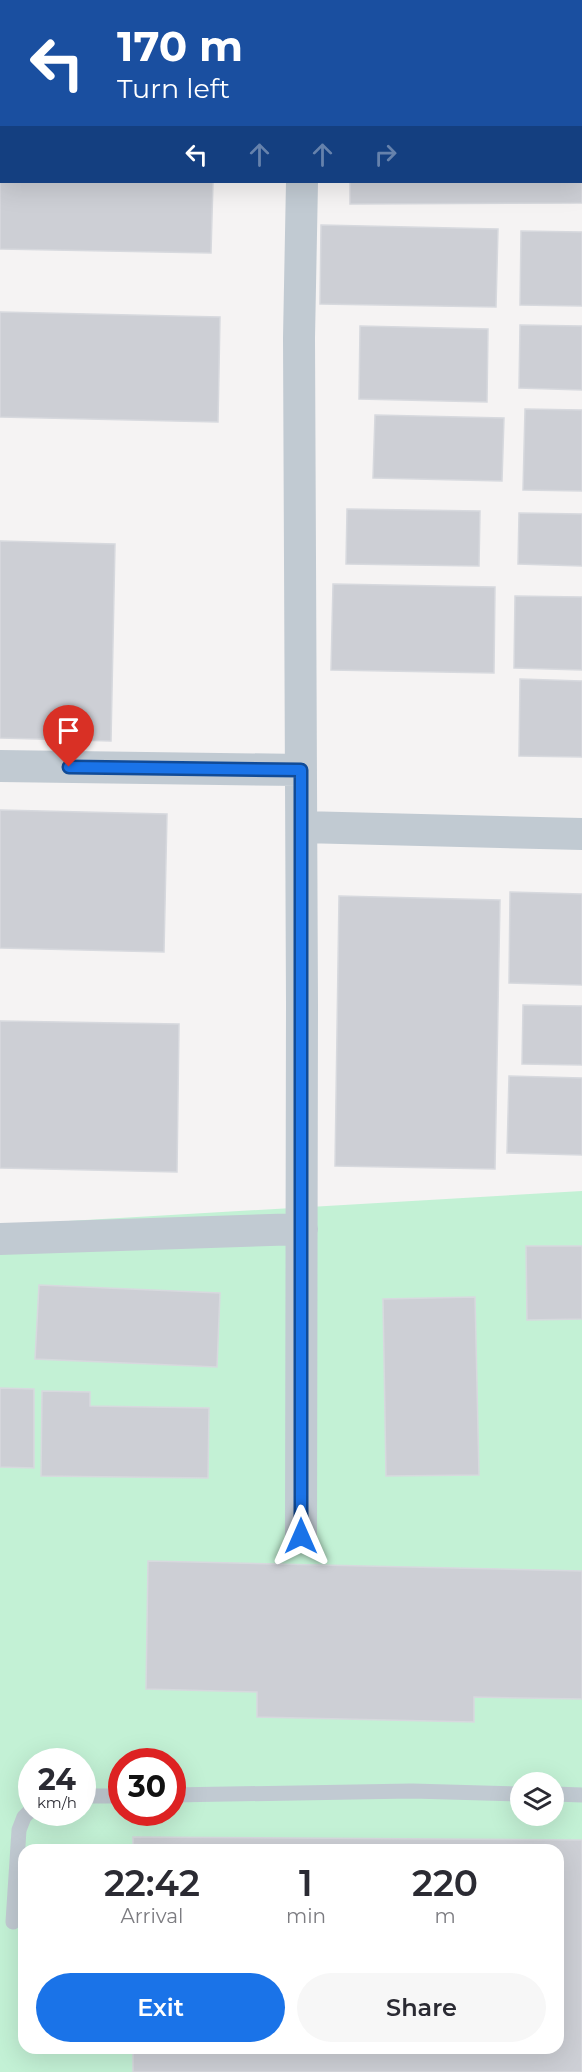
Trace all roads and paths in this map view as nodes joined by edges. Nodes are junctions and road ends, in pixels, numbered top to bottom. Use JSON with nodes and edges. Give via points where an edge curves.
{"nodes":[{"id":1,"x":302,"y":183,"type":"edge"},
{"id":2,"x":0,"y":766,"type":"edge"},
{"id":3,"x":301,"y":770,"type":"junction"},
{"id":4,"x":302,"y":826,"type":"junction"},
{"id":5,"x":582,"y":834,"type":"edge"},
{"id":6,"x":302,"y":1229,"type":"junction"},
{"id":7,"x":0,"y":1239,"type":"edge"},
{"id":8,"x":301,"y":1536,"type":"dead end"},
{"id":9,"x":510,"y":1794,"type":"edge"},
{"id":10,"x":564,"y":1794,"type":"edge"},
{"id":11,"x":186,"y":1795,"type":"edge"},
{"id":12,"x":582,"y":1795,"type":"edge"},
{"id":13,"x":21,"y":1826,"type":"edge"},
{"id":14,"x":18,"y":1844,"type":"edge"},
{"id":15,"x":18,"y":1845,"type":"edge"},
{"id":16,"x":13,"y":1922,"type":"dead end"}],
"edges":[{"from":1,"to":3,"type":"street"},
{"from":2,"to":3,"type":"street"},
{"from":3,"to":4,"type":"street"},
{"from":4,"to":5,"type":"street"},
{"from":4,"to":6,"type":"street"},
{"from":6,"to":7,"type":"street"},
{"from":6,"to":8,"type":"street"},
{"from":9,"to":11,"type":"lane","via":[[412,1791]]},
{"from":10,"to":12,"type":"lane"},
{"from":13,"to":14,"type":"lane"},
{"from":15,"to":16,"type":"lane"}]}
